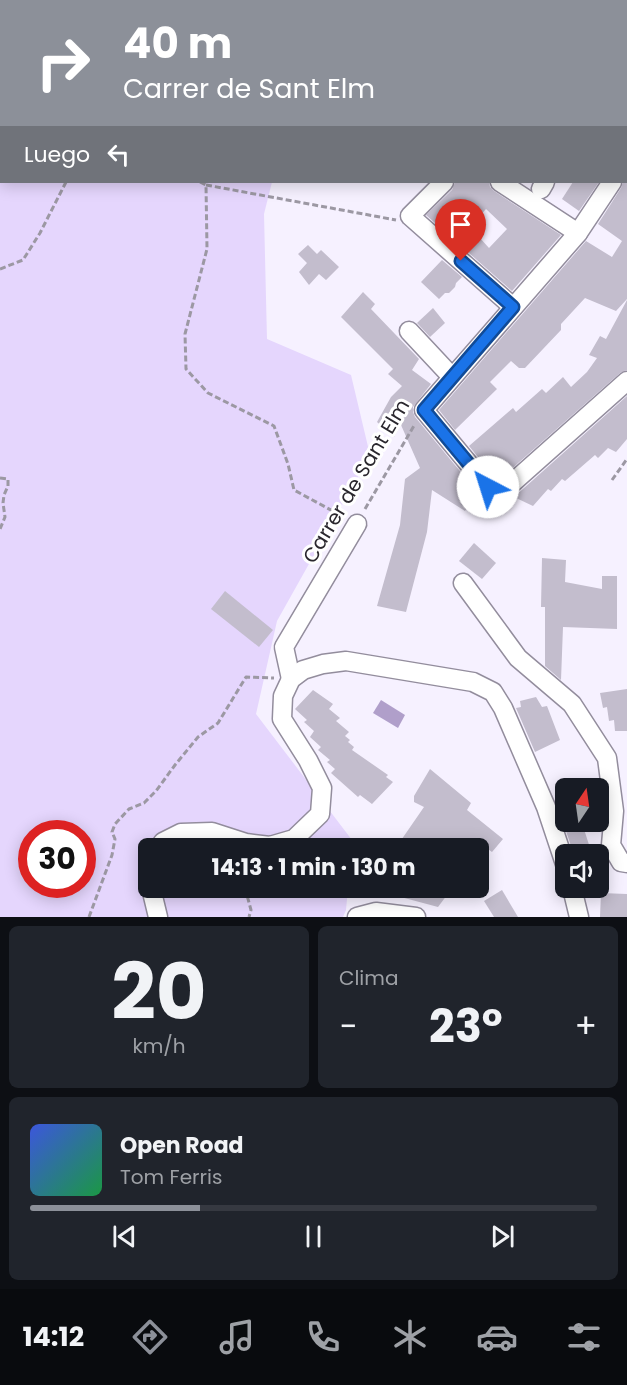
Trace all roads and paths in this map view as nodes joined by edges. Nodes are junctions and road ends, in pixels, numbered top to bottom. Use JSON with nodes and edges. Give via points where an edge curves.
{"nodes":[{"id":1,"x":65,"y":183,"type":"edge"},
{"id":2,"x":202,"y":183,"type":"edge"},
{"id":3,"x":443,"y":183,"type":"edge"},
{"id":4,"x":502,"y":183,"type":"edge"},
{"id":5,"x":611,"y":183,"type":"edge"},
{"id":6,"x":206,"y":185,"type":"junction"},
{"id":7,"x":410,"y":215,"type":"junction"},
{"id":8,"x":578,"y":233,"type":"junction"},
{"id":9,"x":0,"y":269,"type":"edge"},
{"id":10,"x":513,"y":307,"type":"junction"},
{"id":11,"x":409,"y":331,"type":"dead end"},
{"id":12,"x":452,"y":377,"type":"junction"},
{"id":13,"x":627,"y":381,"type":"edge"},
{"id":14,"x":424,"y":410,"type":"junction"},
{"id":15,"x":627,"y":459,"type":"edge"},
{"id":16,"x":0,"y":478,"type":"edge"},
{"id":17,"x":612,"y":480,"type":"dead end"},
{"id":18,"x":357,"y":524,"type":"junction"},
{"id":19,"x":0,"y":529,"type":"edge"},
{"id":20,"x":463,"y":583,"type":"dead end"},
{"id":21,"x":291,"y":679,"type":"junction"},
{"id":22,"x":171,"y":838,"type":"edge"},
{"id":23,"x":231,"y":838,"type":"edge"},
{"id":24,"x":295,"y":838,"type":"edge"},
{"id":25,"x":558,"y":844,"type":"edge"},
{"id":26,"x":627,"y":863,"type":"edge"},
{"id":27,"x":153,"y":898,"type":"edge"},
{"id":28,"x":248,"y":898,"type":"edge"},
{"id":29,"x":574,"y":898,"type":"edge"},
{"id":30,"x":89,"y":917,"type":"edge"},
{"id":31,"x":158,"y":917,"type":"edge"},
{"id":32,"x":249,"y":917,"type":"edge"},
{"id":33,"x":357,"y":917,"type":"edge"},
{"id":34,"x":416,"y":917,"type":"edge"},
{"id":35,"x":579,"y":917,"type":"edge"}],
"edges":[{"from":1,"to":9,"type":"path","via":[[23,260]]},
{"from":2,"to":6,"type":"path"},
{"from":3,"to":7,"type":"street"},
{"from":4,"to":8,"type":"street"},
{"from":5,"to":8,"type":"street","name":"Carrer de Sant Elm"},
{"from":6,"to":7,"type":"path","via":[[400,221]]},
{"from":6,"to":18,"type":"path","via":[[207,249],[185,334],[186,369],[208,393],[274,426],[294,490]]},
{"from":7,"to":10,"type":"street"},
{"from":8,"to":10,"type":"street","name":"Carrer de Sant Elm"},
{"from":10,"to":12,"type":"street","name":"Carrer de Sant Elm"},
{"from":11,"to":12,"type":"street"},
{"from":12,"to":14,"type":"street","name":"Carrer de Sant Elm"},
{"from":13,"to":14,"type":"street","via":[[501,493],[488,487]]},
{"from":14,"to":18,"type":"path","name":"Carrer de Sant Elm"},
{"from":15,"to":17,"type":"path"},
{"from":16,"to":19,"type":"path","via":[[8,479],[8,486]]},
{"from":18,"to":21,"type":"street","name":"Carrer de Sant Elm","via":[[284,647]]},
{"from":20,"to":26,"type":"street","via":[[518,658],[572,704],[608,758],[614,811],[611,844],[621,862]]},
{"from":21,"to":24,"type":"street","via":[[283,696],[282,719],[322,788],[320,814]]},
{"from":21,"to":25,"type":"street","via":[[303,670],[346,661],[473,682],[493,692],[504,708]]},
{"from":21,"to":30,"type":"path","via":[[246,677],[218,723],[198,737],[144,803],[129,809],[115,824],[112,855]]},
{"from":22,"to":23,"type":"street","via":[[181,833],[212,832]]},
{"from":27,"to":31,"type":"street"},
{"from":28,"to":32,"type":"path"},
{"from":29,"to":35,"type":"street"},
{"from":33,"to":34,"type":"street","via":[[376,912]]}]}
